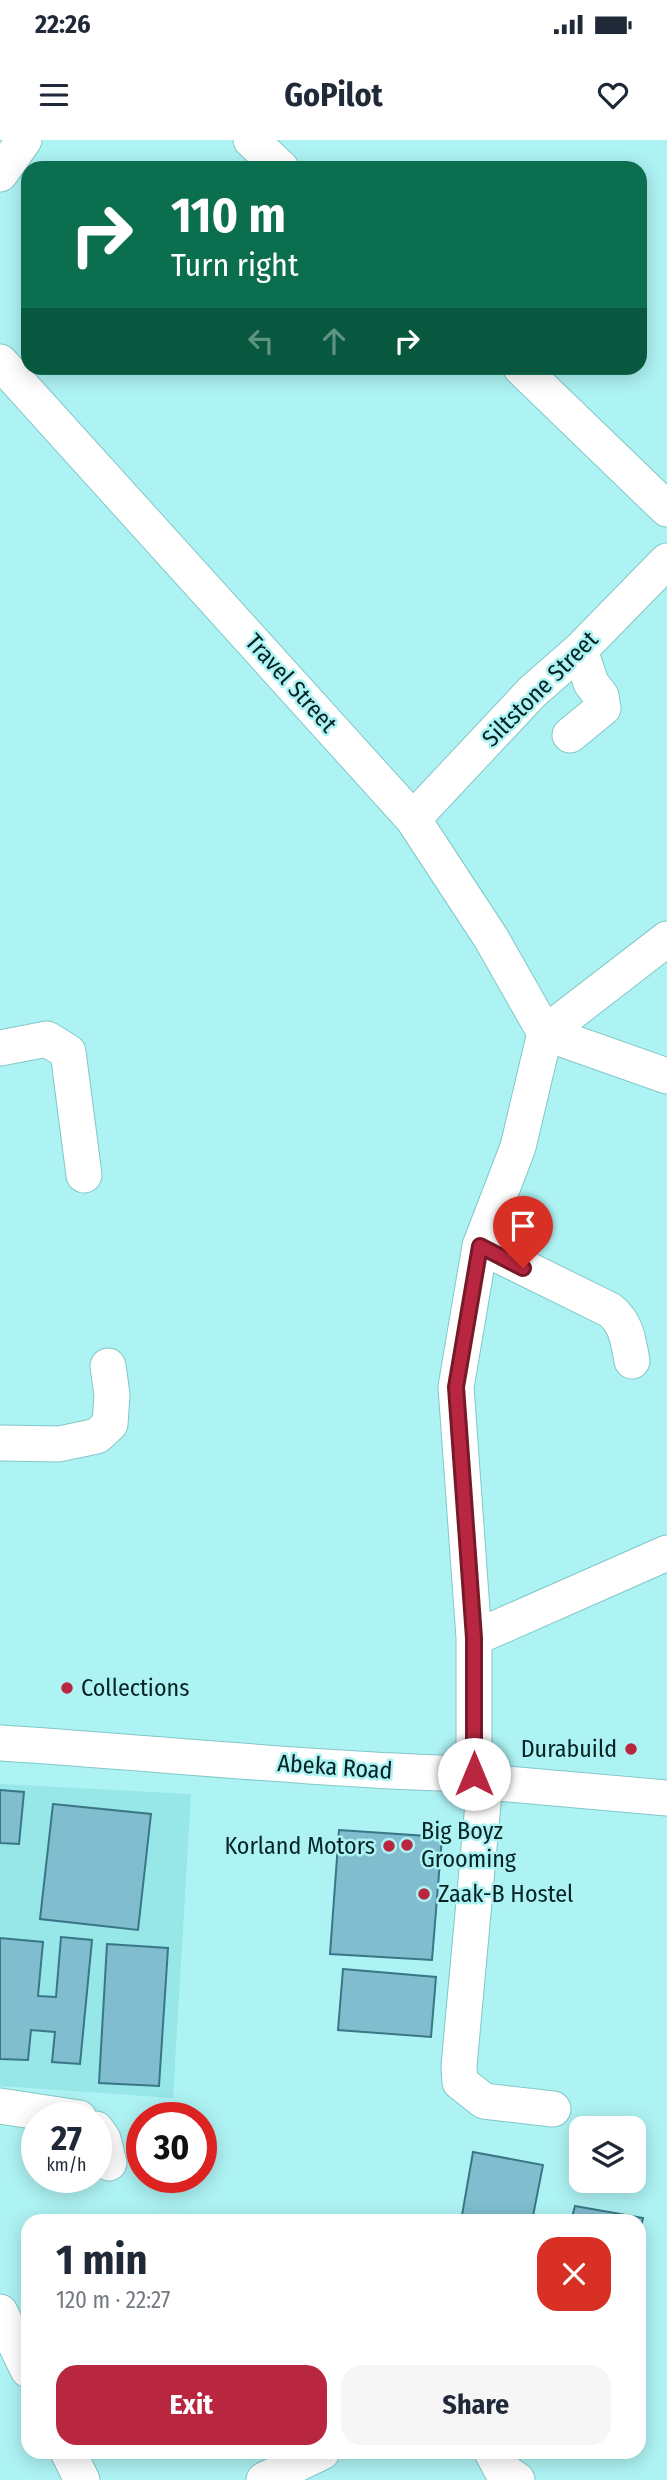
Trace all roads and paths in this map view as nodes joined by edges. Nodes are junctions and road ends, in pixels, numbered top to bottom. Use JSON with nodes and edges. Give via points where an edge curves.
{"nodes":[{"id":1,"x":24,"y":140,"type":"edge"},
{"id":2,"x":251,"y":140,"type":"edge"},
{"id":3,"x":274,"y":161,"type":"edge"},
{"id":4,"x":0,"y":174,"type":"edge"},
{"id":5,"x":0,"y":362,"type":"edge"},
{"id":6,"x":528,"y":375,"type":"edge"},
{"id":7,"x":667,"y":509,"type":"edge"},
{"id":8,"x":667,"y":561,"type":"edge"},
{"id":9,"x":580,"y":650,"type":"junction"},
{"id":10,"x":570,"y":735,"type":"dead end"},
{"id":11,"x":413,"y":819,"type":"junction"},
{"id":12,"x":667,"y":939,"type":"edge"},
{"id":13,"x":545,"y":1032,"type":"junction"},
{"id":14,"x":0,"y":1048,"type":"edge"},
{"id":15,"x":667,"y":1076,"type":"edge"},
{"id":16,"x":84,"y":1175,"type":"dead end"},
{"id":17,"x":480,"y":1246,"type":"junction"},
{"id":18,"x":632,"y":1361,"type":"dead end"},
{"id":19,"x":108,"y":1366,"type":"dead end"},
{"id":20,"x":0,"y":1443,"type":"edge"},
{"id":21,"x":667,"y":1553,"type":"edge"},
{"id":22,"x":474,"y":1638,"type":"junction"},
{"id":23,"x":0,"y":1742,"type":"edge"},
{"id":24,"x":479,"y":1778,"type":"junction"},
{"id":25,"x":667,"y":1798,"type":"edge"},
{"id":26,"x":0,"y":2106,"type":"edge"},
{"id":27,"x":21,"y":2109,"type":"edge"},
{"id":28,"x":553,"y":2109,"type":"dead end"},
{"id":29,"x":0,"y":2312,"type":"edge"},
{"id":30,"x":21,"y":2356,"type":"edge"},
{"id":31,"x":72,"y":2459,"type":"edge"},
{"id":32,"x":308,"y":2459,"type":"edge"},
{"id":33,"x":496,"y":2459,"type":"edge"},
{"id":34,"x":82,"y":2480,"type":"edge"},
{"id":35,"x":264,"y":2480,"type":"edge"},
{"id":36,"x":517,"y":2480,"type":"edge"}],
"edges":[{"from":1,"to":4,"type":"street"},
{"from":2,"to":3,"type":"street"},
{"from":5,"to":11,"type":"street","name":"Travel Street"},
{"from":6,"to":7,"type":"street"},
{"from":8,"to":9,"type":"street","name":"Siltstone Street"},
{"from":9,"to":10,"type":"street","via":[[603,708]]},
{"from":9,"to":11,"type":"street","name":"Siltstone Street","via":[[532,692]]},
{"from":11,"to":13,"type":"street","name":"Travel Street"},
{"from":12,"to":13,"type":"street"},
{"from":13,"to":15,"type":"street"},
{"from":13,"to":17,"type":"street","via":[[518,1147]]},
{"from":14,"to":16,"type":"street","via":[[47,1039],[68,1052]]},
{"from":17,"to":18,"type":"street","via":[[610,1310],[626,1330]]},
{"from":17,"to":22,"type":"street","via":[[456,1387]]},
{"from":19,"to":20,"type":"street","via":[[113,1395],[110,1424],[97,1436],[59,1444]]},
{"from":21,"to":22,"type":"street"},
{"from":22,"to":24,"type":"street"},
{"from":23,"to":24,"type":"street","name":"Abeka Road"},
{"from":24,"to":25,"type":"street","name":"Abeka Road"},
{"from":24,"to":28,"type":"street","via":[[460,2082],[484,2101]]},
{"from":26,"to":27,"type":"street"},
{"from":29,"to":30,"type":"street"},
{"from":31,"to":34,"type":"street"},
{"from":32,"to":35,"type":"street"},
{"from":33,"to":36,"type":"street"}]}
